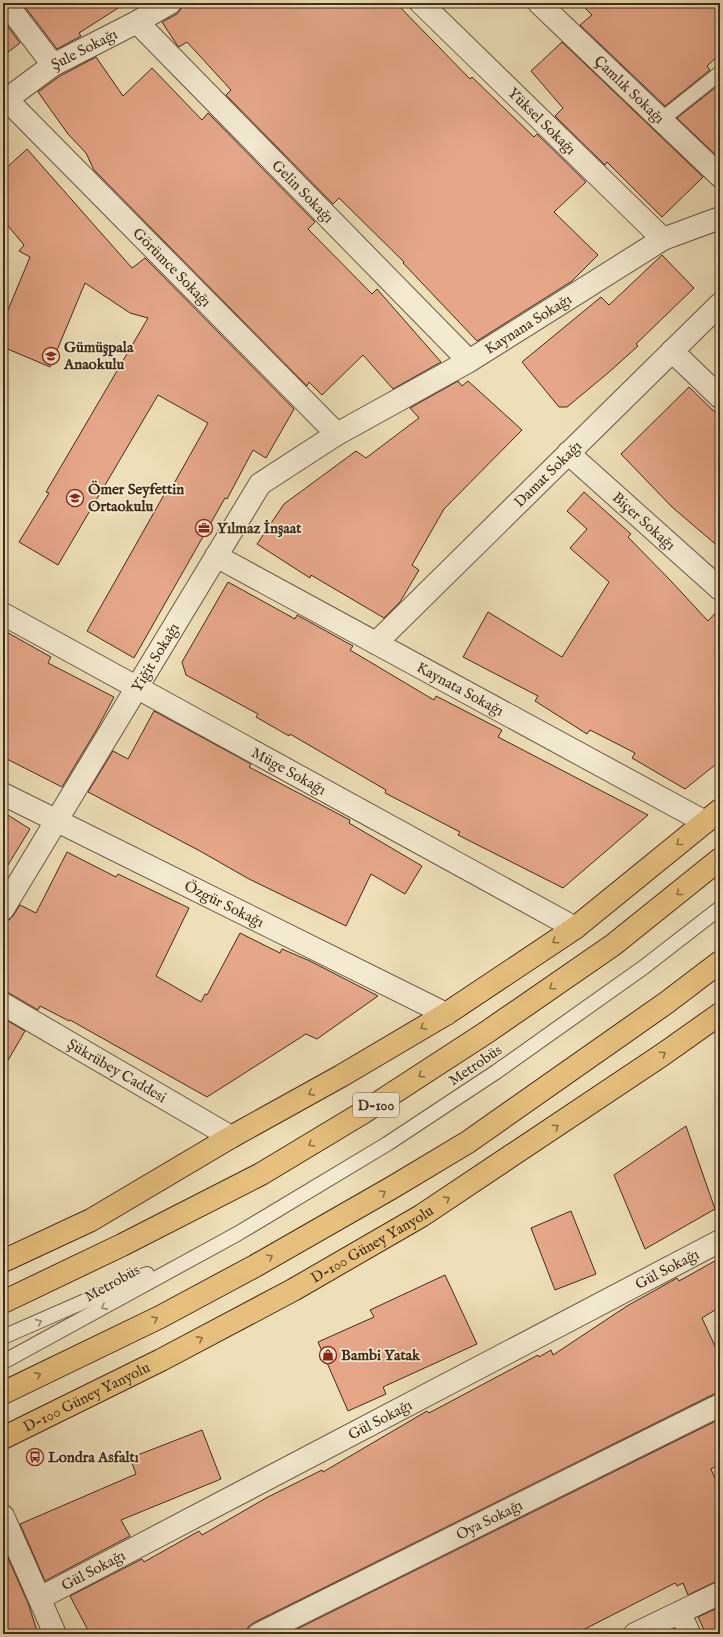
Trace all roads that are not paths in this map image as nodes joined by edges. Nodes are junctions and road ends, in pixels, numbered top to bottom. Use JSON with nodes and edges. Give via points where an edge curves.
{"nodes":[{"id":1,"x":6,"y":3,"type":"edge"},
{"id":2,"x":170,"y":3,"type":"edge"},
{"id":3,"x":421,"y":3,"type":"edge"},
{"id":4,"x":539,"y":3,"type":"edge"},
{"id":5,"x":137,"y":22,"type":"junction"},
{"id":6,"x":53,"y":65,"type":"junction"},
{"id":7,"x":720,"y":73,"type":"edge"},
{"id":8,"x":5,"y":101,"type":"edge"},
{"id":9,"x":661,"y":120,"type":"junction"},
{"id":10,"x":720,"y":176,"type":"edge"},
{"id":11,"x":720,"y":218,"type":"edge"},
{"id":12,"x":663,"y":239,"type":"junction"},
{"id":13,"x":720,"y":304,"type":"edge"},
{"id":14,"x":672,"y":351,"type":"junction"},
{"id":15,"x":469,"y":361,"type":"junction"},
{"id":16,"x":720,"y":397,"type":"edge"},
{"id":17,"x":337,"y":434,"type":"junction"},
{"id":18,"x":568,"y":453,"type":"junction"},
{"id":19,"x":216,"y":556,"type":"junction"},
{"id":20,"x":720,"y":589,"type":"edge"},
{"id":21,"x":3,"y":614,"type":"edge"},
{"id":22,"x":376,"y":643,"type":"junction"},
{"id":23,"x":137,"y":688,"type":"junction"},
{"id":24,"x":3,"y":794,"type":"edge"},
{"id":25,"x":713,"y":816,"type":"edge"},
{"id":26,"x":56,"y":820,"type":"junction"},
{"id":27,"x":720,"y":860,"type":"edge"},
{"id":28,"x":720,"y":908,"type":"edge"},
{"id":29,"x":3,"y":909,"type":"edge"},
{"id":30,"x":575,"y":928,"type":"junction"},
{"id":31,"x":720,"y":962,"type":"edge"},
{"id":32,"x":3,"y":1004,"type":"edge"},
{"id":33,"x":446,"y":1014,"type":"junction"},
{"id":34,"x":720,"y":1014,"type":"edge"},
{"id":35,"x":231,"y":1138,"type":"junction"},
{"id":36,"x":237,"y":1234,"type":"junction"},
{"id":37,"x":720,"y":1240,"type":"edge"},
{"id":38,"x":3,"y":1261,"type":"edge"},
{"id":39,"x":3,"y":1302,"type":"edge"},
{"id":40,"x":3,"y":1337,"type":"edge"},
{"id":41,"x":3,"y":1362,"type":"edge"},
{"id":42,"x":3,"y":1392,"type":"edge"},
{"id":43,"x":720,"y":1405,"type":"edge"},
{"id":44,"x":3,"y":1438,"type":"edge"},
{"id":45,"x":3,"y":1516,"type":"edge"},
{"id":46,"x":720,"y":1593,"type":"edge"},
{"id":47,"x":40,"y":1598,"type":"junction"},
{"id":48,"x":680,"y":1612,"type":"junction"},
{"id":49,"x":55,"y":1634,"type":"edge"},
{"id":50,"x":259,"y":1634,"type":"edge"},
{"id":51,"x":635,"y":1634,"type":"edge"},
{"id":52,"x":690,"y":1634,"type":"edge"}],
"edges":[{"from":1,"to":6,"type":"street"},
{"from":2,"to":5,"type":"street","name":"Şule Sokağı"},
{"from":3,"to":12,"type":"street","name":"Yüksel Sokağı"},
{"from":4,"to":9,"type":"street","name":"Çamlık Sokağı"},
{"from":5,"to":6,"type":"street","name":"Şule Sokağı"},
{"from":5,"to":15,"type":"street","name":"Gelin Sokağı"},
{"from":6,"to":8,"type":"street","name":"Şule Sokağı"},
{"from":7,"to":9,"type":"lane"},
{"from":8,"to":17,"type":"street","name":"Görümce Sokağı"},
{"from":9,"to":10,"type":"street","name":"Çamlık Sokağı"},
{"from":11,"to":12,"type":"street","name":"Kaynana Sokağı"},
{"from":12,"to":15,"type":"street","name":"Kaynana Sokağı"},
{"from":13,"to":14,"type":"street","name":"Damat Sokağı"},
{"from":14,"to":16,"type":"street"},
{"from":14,"to":18,"type":"street","name":"Damat Sokağı"},
{"from":15,"to":17,"type":"street","name":"Kaynana Sokağı"},
{"from":17,"to":19,"type":"street","name":"Yiğit Sokağı","via":[[260,484]]},
{"from":18,"to":20,"type":"street","name":"Biçer Sokağı"},
{"from":18,"to":22,"type":"street","name":"Damat Sokağı"},
{"from":19,"to":22,"type":"street","name":"Kaynata Sokağı"},
{"from":19,"to":23,"type":"street","name":"Yiğit Sokağı"},
{"from":21,"to":23,"type":"street","name":"Müge Sokağı"},
{"from":22,"to":25,"type":"street","name":"Kaynata Sokağı"},
{"from":23,"to":26,"type":"street","name":"Yiğit Sokağı"},
{"from":23,"to":30,"type":"street","name":"Müge Sokağı"},
{"from":24,"to":26,"type":"street","name":"Özgür Sokağı"},
{"from":25,"to":30,"type":"main road","one_way":true},
{"from":26,"to":29,"type":"street","name":"Yiğit Sokağı"},
{"from":26,"to":33,"type":"street","name":"Özgür Sokağı"},
{"from":27,"to":39,"type":"main road","number":"D-100","one_way":true,"via":[[613,945],[487,1032],[364,1112],[261,1174],[122,1246]]},
{"from":28,"to":36,"type":"lane","name":"Metrobüs","via":[[644,967],[496,1072],[387,1144]]},
{"from":30,"to":33,"type":"main road","one_way":true},
{"from":42,"to":31,"type":"main road","one_way":true,"via":[[160,1317],[393,1187],[487,1129],[666,1004]]},
{"from":32,"to":35,"type":"street","name":"Şükrübey Caddesi"},
{"from":33,"to":35,"type":"main road","one_way":true},
{"from":44,"to":34,"type":"main road","name":"D-100 Güney Yanyolu","one_way":true,"via":[[161,1360],[421,1216]]},
{"from":35,"to":38,"type":"main road","via":[[91,1220]]},
{"from":40,"to":36,"type":"lane","name":"Metrobüs","one_way":true},
{"from":36,"to":41,"type":"lane","name":"Metrobüs","one_way":true},
{"from":37,"to":47,"type":"street","name":"Gül Sokağı"},
{"from":43,"to":50,"type":"street","name":"Oya Sokağı"},
{"from":45,"to":47,"type":"street"},
{"from":46,"to":48,"type":"street"},
{"from":47,"to":49,"type":"street"},
{"from":48,"to":51,"type":"street"},
{"from":48,"to":52,"type":"street"}]}
